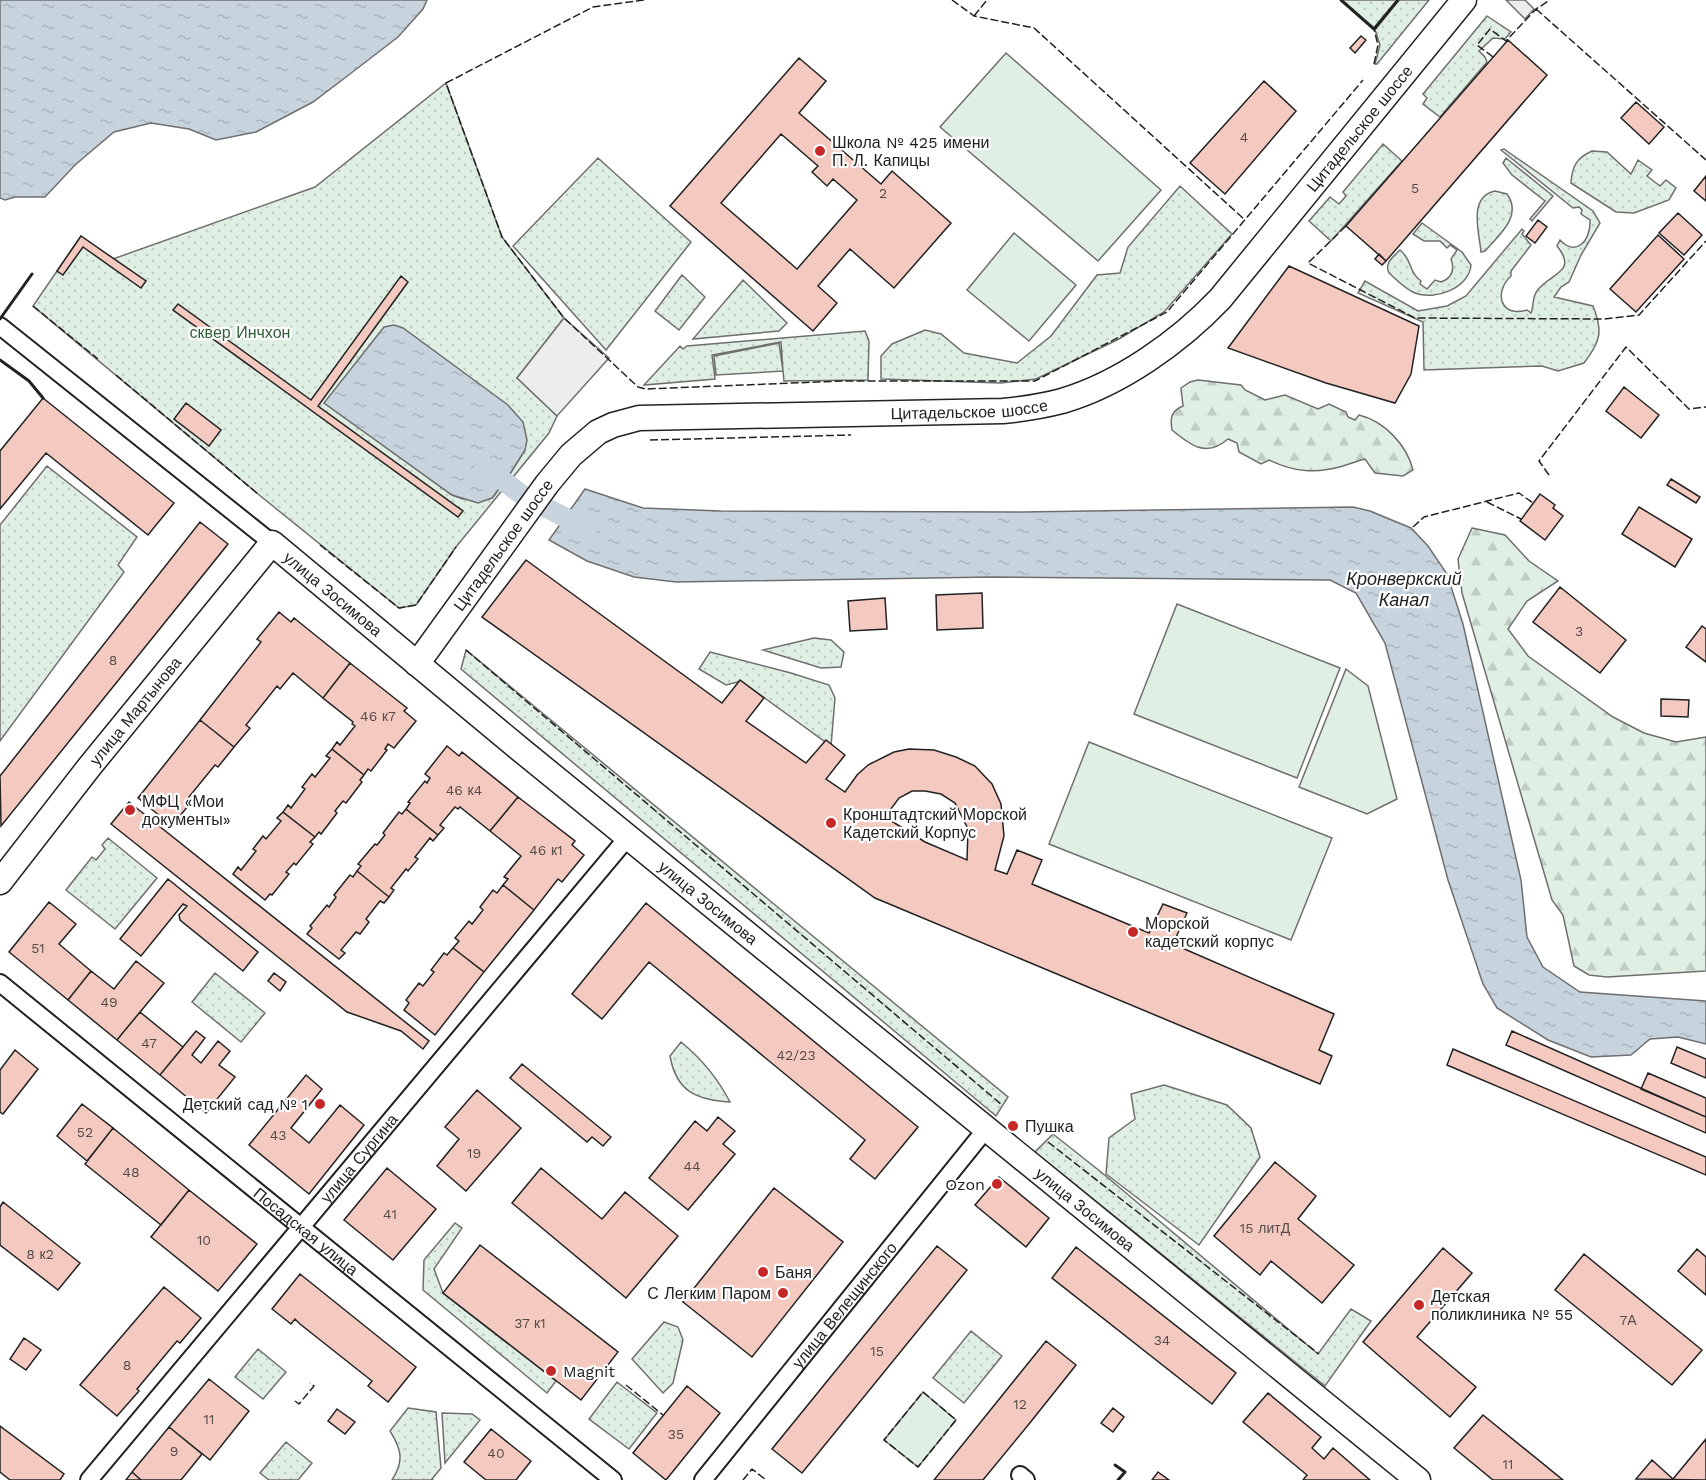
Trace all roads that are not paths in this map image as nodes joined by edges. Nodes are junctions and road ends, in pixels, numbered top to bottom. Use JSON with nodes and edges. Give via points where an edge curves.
{"nodes":[{"id":1,"x":1464,"y":0,"type":"edge"},
{"id":2,"x":0,"y":326,"type":"edge"},
{"id":3,"x":272,"y":543,"type":"junction"},
{"id":4,"x":417,"y":664,"type":"junction"},
{"id":5,"x":628,"y":837,"type":"junction"},
{"id":6,"x":0,"y":882,"type":"edge"},
{"id":7,"x":0,"y":983,"type":"edge"},
{"id":8,"x":986,"y":1129,"type":"junction"},
{"id":9,"x":301,"y":1227,"type":"junction"},
{"id":10,"x":89,"y":1480,"type":"edge"},
{"id":11,"x":613,"y":1480,"type":"edge"},
{"id":12,"x":703,"y":1480,"type":"edge"},
{"id":13,"x":1418,"y":1480,"type":"edge"}],
"edges":[{"from":1,"to":4,"type":"main road","name":"Цитадельское шоссе","via":[[1220,299],[1176,340],[1113,379],[1064,400],[1029,408],[639,418],[613,425],[598,432],[571,455],[547,484]]},
{"from":2,"to":3,"type":"street","name":"улица Зосимова"},
{"from":3,"to":4,"type":"main road","name":"улица Зосимова"},
{"from":3,"to":6,"type":"main road","name":"улица Мартынова"},
{"from":4,"to":5,"type":"main road","name":"улица Зосимова"},
{"from":5,"to":8,"type":"main road","name":"улица Зосимова"},
{"from":5,"to":9,"type":"street","name":"улица Сургина"},
{"from":7,"to":9,"type":"street","name":"Посадская улица"},
{"from":8,"to":12,"type":"street","name":"улица Велещинского"},
{"from":8,"to":13,"type":"main road","name":"улица Зосимова"},
{"from":9,"to":10,"type":"street","name":"улица Сургина"},
{"from":9,"to":11,"type":"street","name":"Посадская улица"}]}
